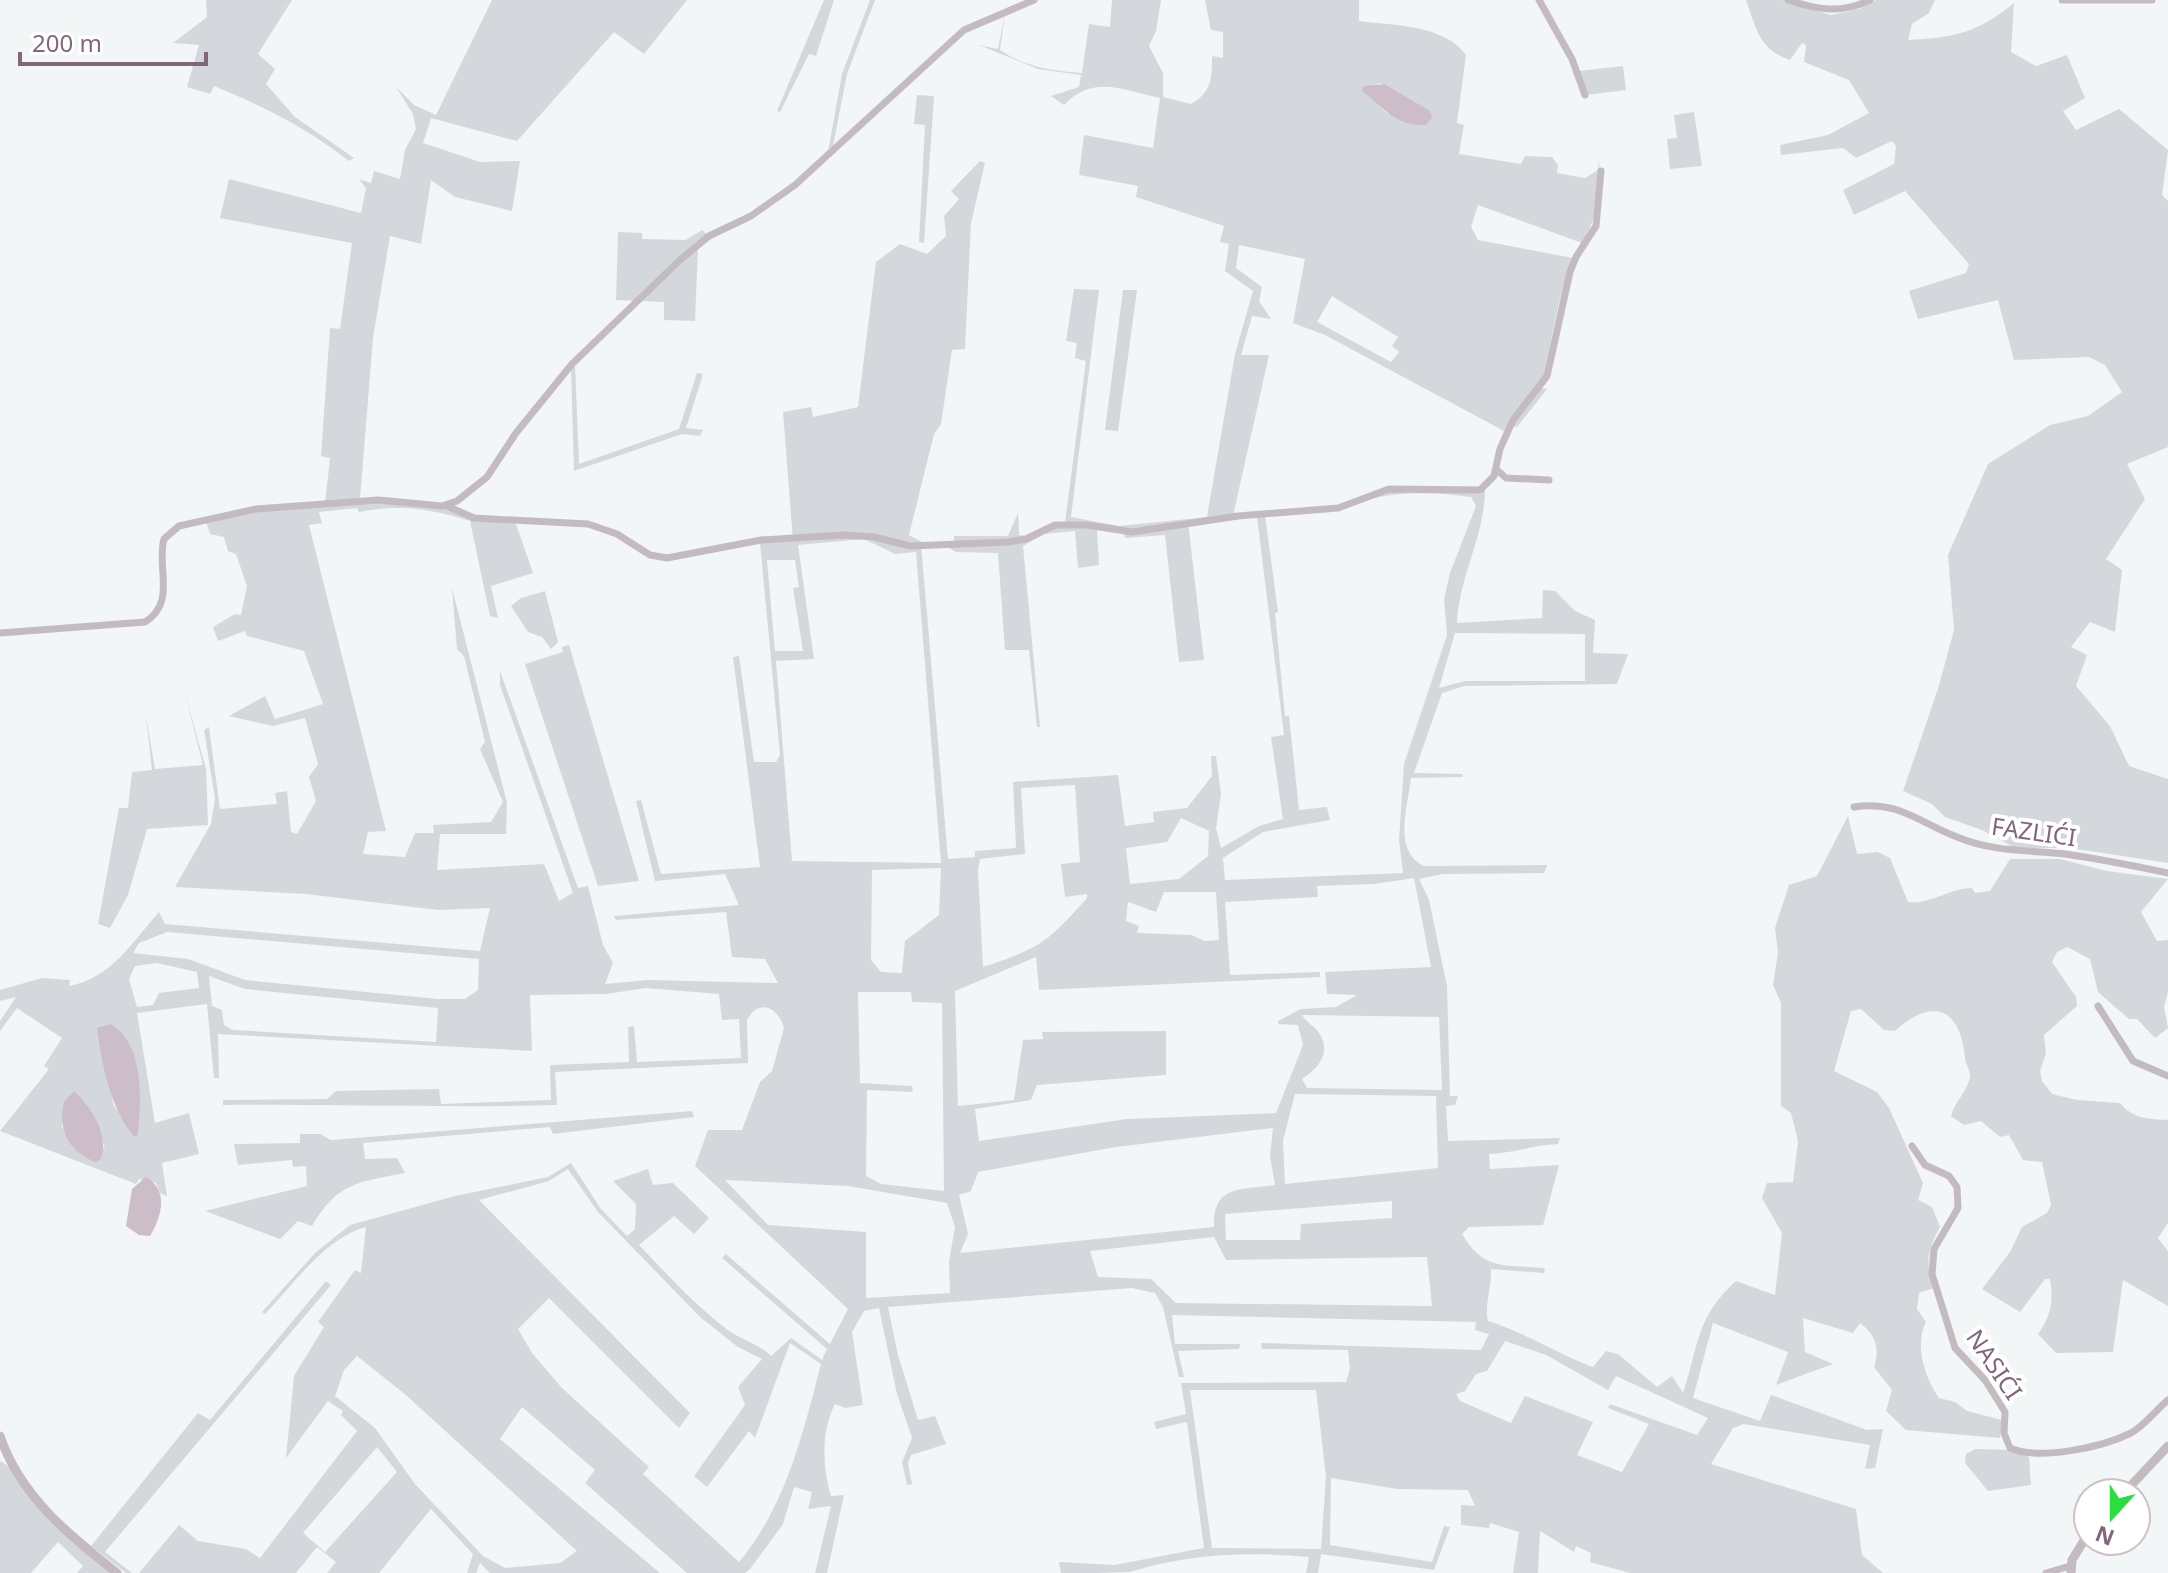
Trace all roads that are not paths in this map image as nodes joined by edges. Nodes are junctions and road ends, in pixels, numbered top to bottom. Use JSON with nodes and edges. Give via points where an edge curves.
{"nodes":[{"id":1,"x":1034,"y":0,"type":"edge"},
{"id":2,"x":1539,"y":0,"type":"edge"},
{"id":3,"x":1788,"y":0,"type":"edge"},
{"id":4,"x":1870,"y":0,"type":"edge"},
{"id":5,"x":2062,"y":0,"type":"edge"},
{"id":6,"x":2152,"y":0,"type":"edge"},
{"id":7,"x":1585,"y":95,"type":"dead end"},
{"id":8,"x":1601,"y":171,"type":"dead end"},
{"id":9,"x":1496,"y":468,"type":"junction"},
{"id":10,"x":1549,"y":480,"type":"dead end"},
{"id":11,"x":447,"y":506,"type":"junction"},
{"id":12,"x":0,"y":633,"type":"edge"},
{"id":13,"x":1854,"y":807,"type":"dead end"},
{"id":14,"x":2168,"y":873,"type":"edge"},
{"id":15,"x":2098,"y":1006,"type":"dead end"},
{"id":16,"x":2168,"y":1076,"type":"edge"},
{"id":17,"x":1912,"y":1146,"type":"dead end"},
{"id":18,"x":2168,"y":1400,"type":"edge"},
{"id":19,"x":0,"y":1436,"type":"edge"},
{"id":20,"x":2168,"y":1446,"type":"edge"},
{"id":21,"x":2139,"y":1477,"type":"edge"},
{"id":22,"x":2070,"y":1569,"type":"edge"},
{"id":23,"x":117,"y":1573,"type":"edge"},
{"id":24,"x":2046,"y":1573,"type":"edge"}],
"edges":[{"from":1,"to":11,"type":"street","via":[[964,30],[795,185],[751,216],[709,236],[680,260],[564,373],[487,477]]},
{"from":2,"to":7,"type":"street"},
{"from":3,"to":4,"type":"street","via":[[1847,10]]},
{"from":5,"to":6,"type":"street"},
{"from":8,"to":9,"type":"street","via":[[1596,226],[1570,272],[1547,376],[1508,429]]},
{"from":9,"to":10,"type":"street","via":[[1506,478]]},
{"from":9,"to":11,"type":"street","via":[[1491,480],[1474,492],[1389,489],[1338,508],[1132,532],[1067,525],[1016,541],[923,546],[831,536],[745,543],[667,558],[588,524],[474,518]]},
{"from":11,"to":12,"type":"street","via":[[378,500],[256,509],[179,526],[162,544],[164,594],[150,618]]},
{"from":13,"to":14,"type":"street","name":"FAZLIĆI","via":[[1884,805],[1998,849]]},
{"from":15,"to":16,"type":"street","via":[[2133,1061]]},
{"from":17,"to":18,"type":"street","name":"NASIĆI","via":[[1925,1165],[1949,1176],[1957,1187],[1958,1208],[1934,1249],[1932,1274],[1953,1343],[2005,1412],[2007,1444],[2027,1454],[2083,1448],[2129,1434]]},
{"from":19,"to":23,"type":"street","via":[[24,1487]]},
{"from":20,"to":21,"type":"street"},
{"from":22,"to":24,"type":"street"}]}
